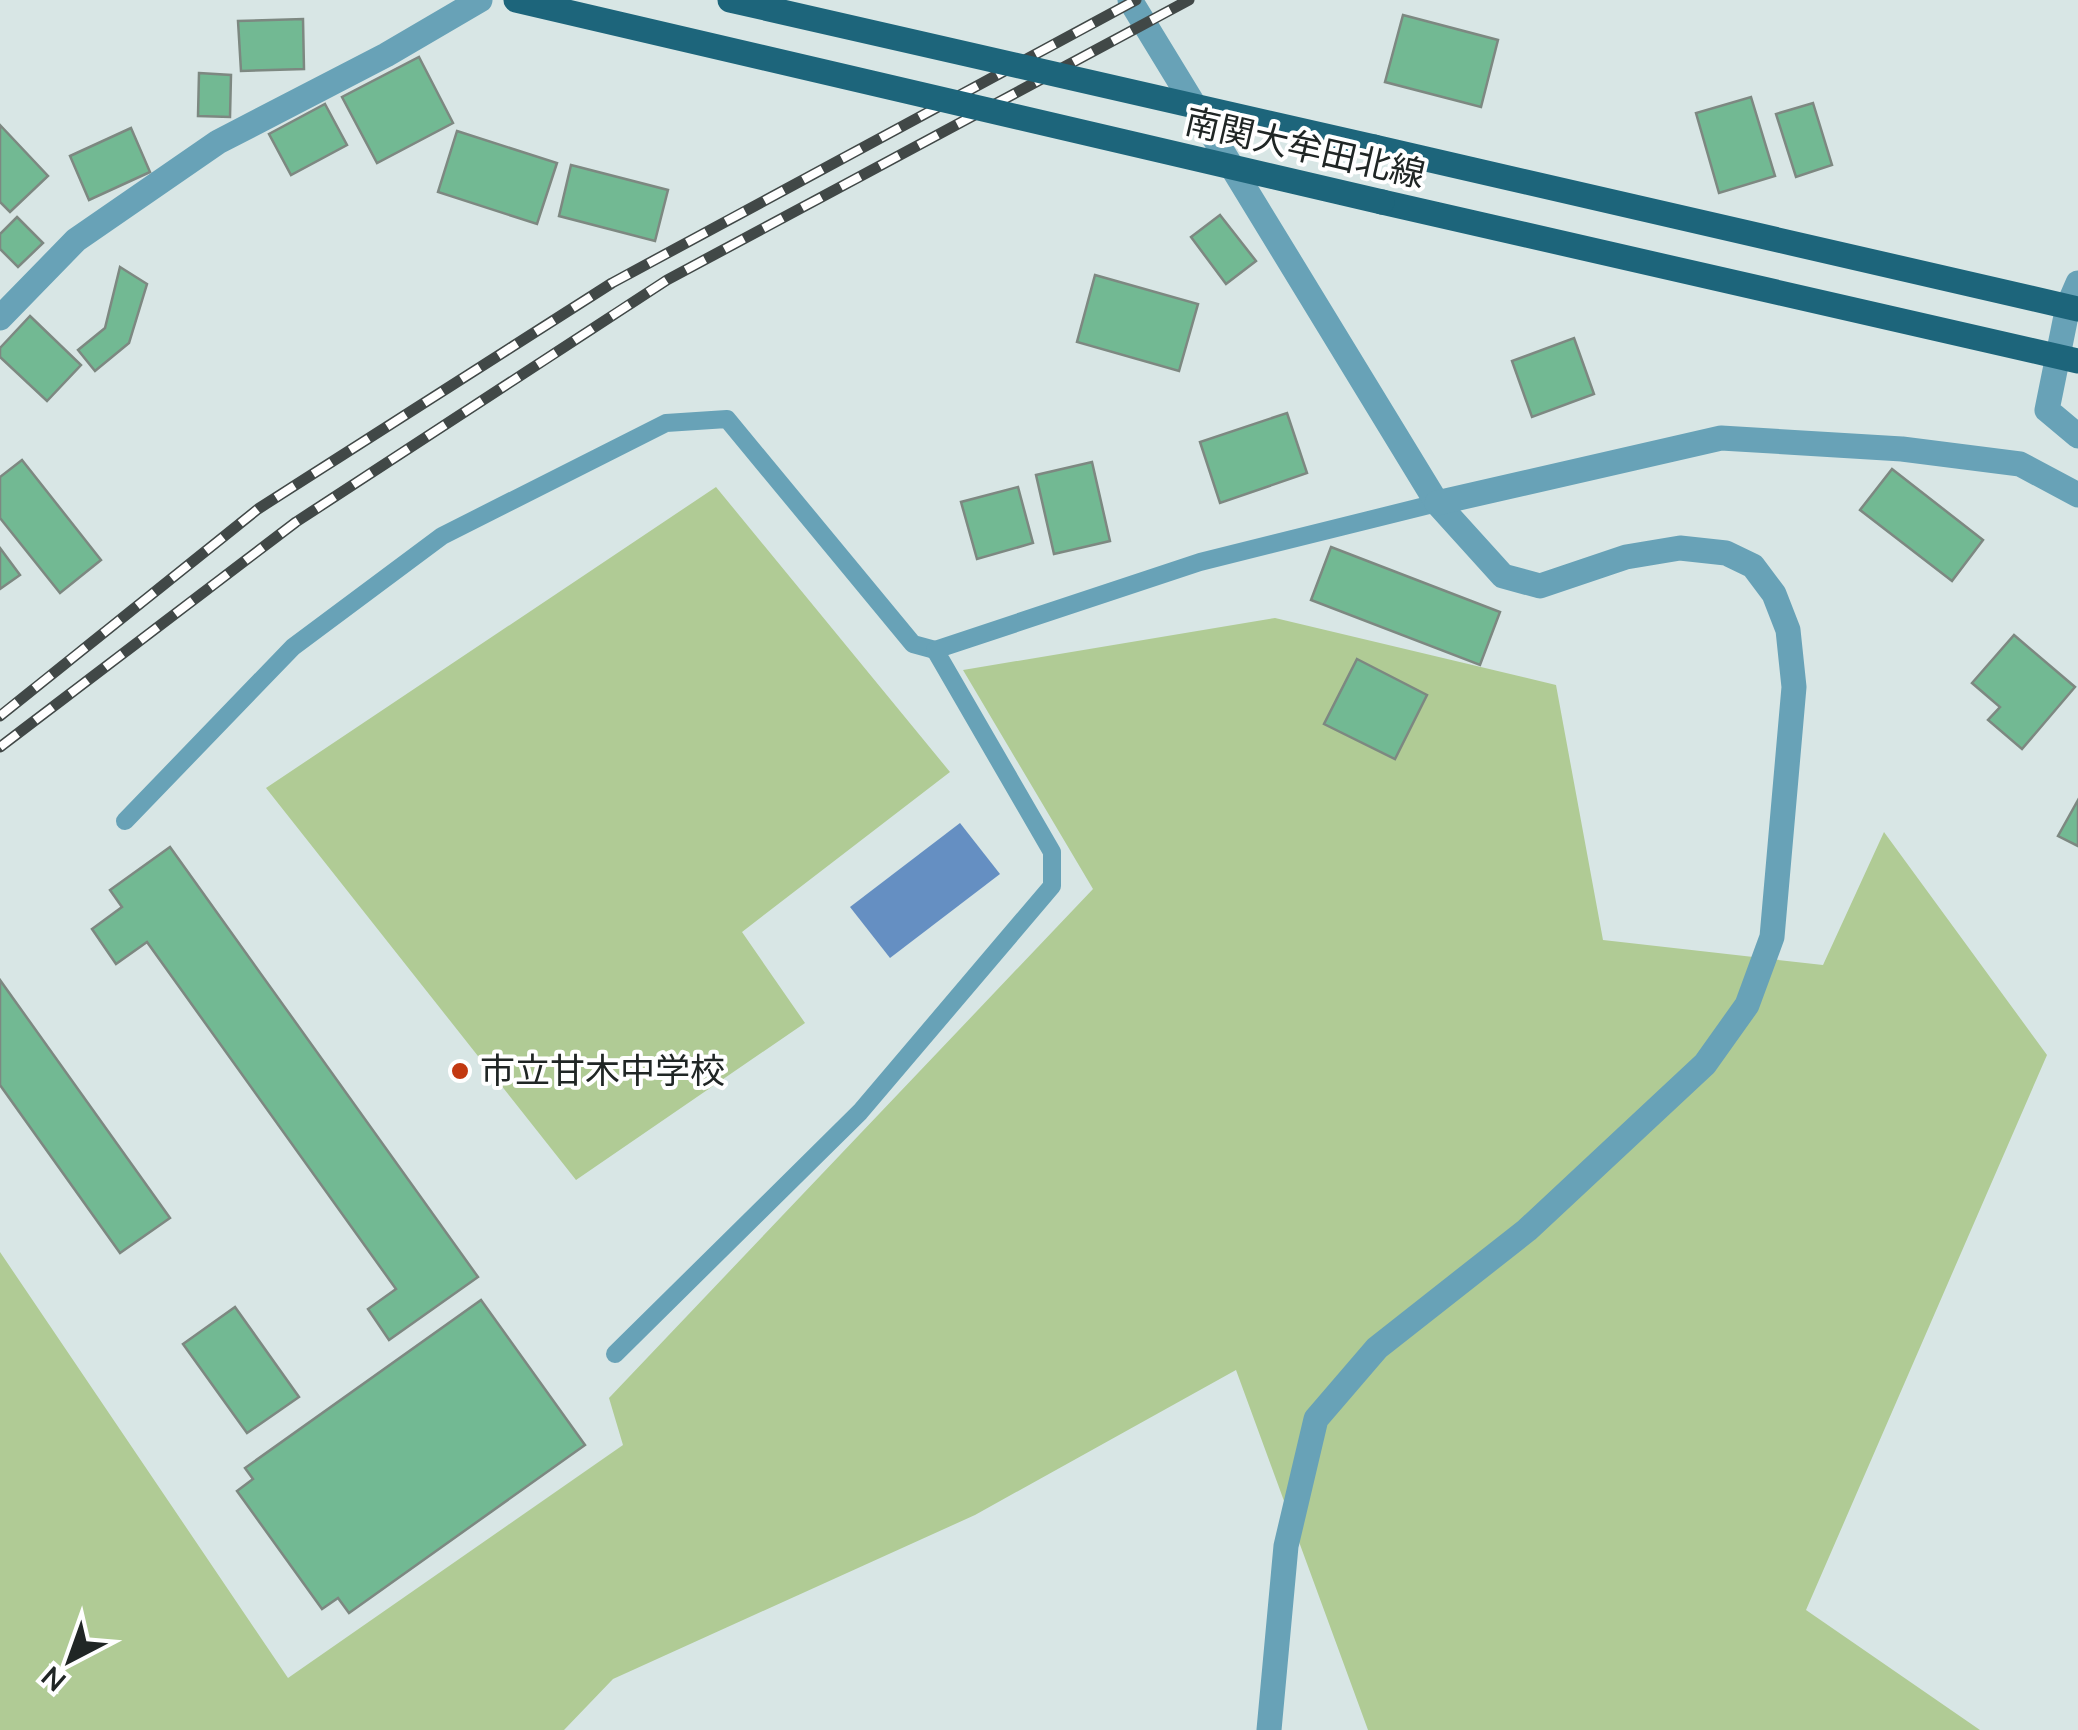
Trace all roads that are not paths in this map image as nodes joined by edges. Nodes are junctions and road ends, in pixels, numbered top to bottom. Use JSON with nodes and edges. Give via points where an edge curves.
{"nodes":[{"id":1,"x":480,"y":0,"type":"edge"},
{"id":2,"x":516,"y":0,"type":"edge"},
{"id":3,"x":730,"y":0,"type":"edge"},
{"id":4,"x":1130,"y":0,"type":"edge"},
{"id":5,"x":2075,"y":299,"type":"edge"},
{"id":6,"x":0,"y":318,"type":"edge"},
{"id":7,"x":2069,"y":359,"type":"edge"},
{"id":8,"x":2078,"y":436,"type":"edge"},
{"id":9,"x":2078,"y":495,"type":"edge"},
{"id":10,"x":1438,"y":502,"type":"junction"},
{"id":11,"x":935,"y":650,"type":"junction"},
{"id":12,"x":125,"y":821,"type":"dead end"},
{"id":13,"x":615,"y":1354,"type":"dead end"},
{"id":14,"x":1268,"y":1730,"type":"edge"}],
"edges":[{"from":1,"to":6,"type":"street","via":[[218,142],[76,240]]},
{"from":2,"to":7,"type":"main road","name":"南関大牟田北線","bridge":true},
{"from":3,"to":5,"type":"main road","name":"南関大牟田北線","bridge":true},
{"from":4,"to":10,"type":"street"},
{"from":5,"to":7,"type":"street"},
{"from":7,"to":8,"type":"street","via":[[2047,410]]},
{"from":9,"to":10,"type":"street","via":[[2020,464],[1720,438]]},
{"from":10,"to":11,"type":"lane","via":[[1200,562]]},
{"from":10,"to":14,"type":"street","via":[[1503,576],[1540,586],[1626,557],[1680,548],[1726,553],[1753,566],[1788,630],[1794,687],[1772,937],[1747,1005],[1704,1064],[1527,1230],[1377,1348],[1316,1418],[1286,1546]]},
{"from":11,"to":12,"type":"lane","via":[[913,644],[727,419],[666,423],[442,536],[293,647]]},
{"from":11,"to":13,"type":"lane","via":[[1052,852],[1052,886],[860,1112]]}]}
